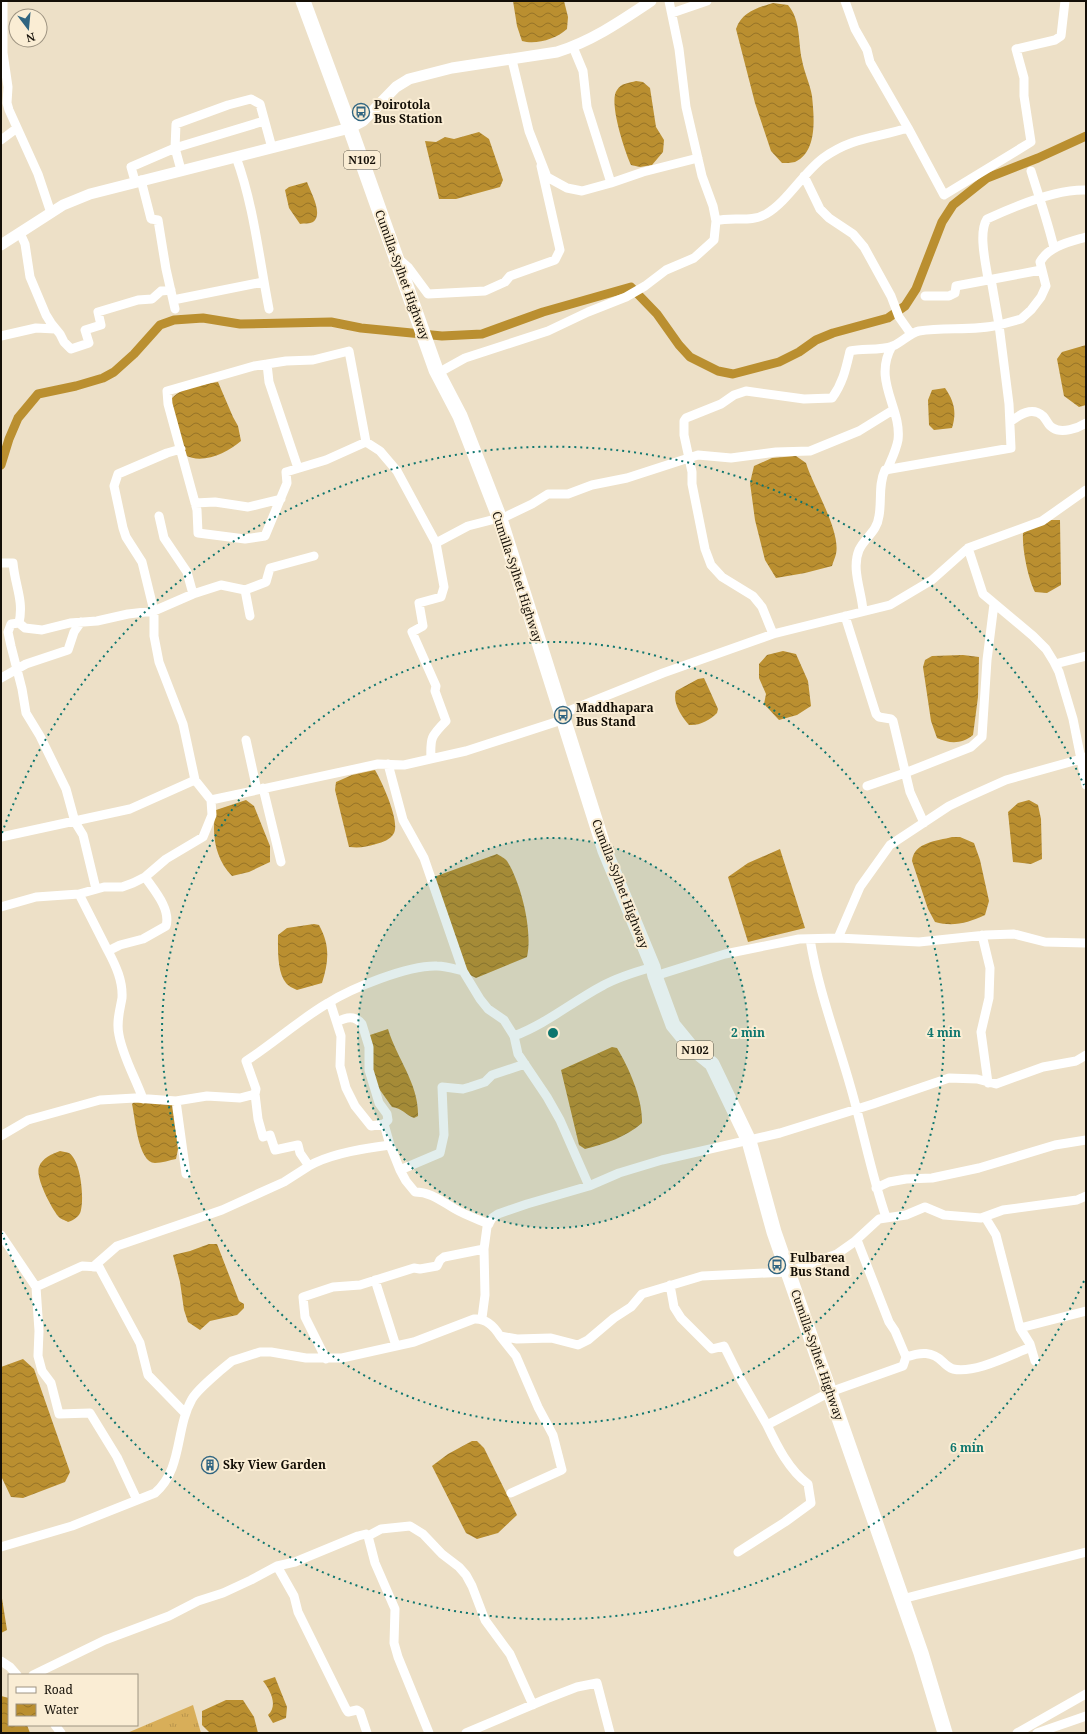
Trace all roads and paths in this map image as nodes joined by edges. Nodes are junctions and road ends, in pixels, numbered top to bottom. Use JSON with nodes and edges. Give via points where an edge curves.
{"nodes":[{"id":1,"x":3,"y":1,"type":"edge"},
{"id":2,"x":302,"y":1,"type":"edge"},
{"id":3,"x":651,"y":1,"type":"edge"},
{"id":4,"x":669,"y":1,"type":"edge"},
{"id":5,"x":707,"y":1,"type":"edge"},
{"id":6,"x":845,"y":1,"type":"edge"},
{"id":7,"x":1065,"y":1,"type":"edge"},
{"id":8,"x":672,"y":13,"type":"junction"},
{"id":9,"x":573,"y":47,"type":"junction"},
{"id":10,"x":512,"y":60,"type":"junction"},
{"id":11,"x":264,"y":121,"type":"junction"},
{"id":12,"x":17,"y":128,"type":"junction"},
{"id":13,"x":350,"y":128,"type":"junction"},
{"id":14,"x":908,"y":128,"type":"junction"},
{"id":15,"x":1,"y":140,"type":"edge"},
{"id":16,"x":176,"y":148,"type":"junction"},
{"id":17,"x":272,"y":148,"type":"junction"},
{"id":18,"x":236,"y":157,"type":"junction"},
{"id":19,"x":698,"y":158,"type":"junction"},
{"id":20,"x":541,"y":166,"type":"junction"},
{"id":21,"x":181,"y":170,"type":"junction"},
{"id":22,"x":1031,"y":171,"type":"dead end"},
{"id":23,"x":804,"y":176,"type":"junction"},
{"id":24,"x":138,"y":181,"type":"junction"},
{"id":25,"x":611,"y":183,"type":"junction"},
{"id":26,"x":1086,"y":190,"type":"edge"},
{"id":27,"x":1039,"y":199,"type":"junction"},
{"id":28,"x":51,"y":213,"type":"junction"},
{"id":29,"x":716,"y":221,"type":"junction"},
{"id":30,"x":20,"y":233,"type":"junction"},
{"id":31,"x":1086,"y":237,"type":"edge"},
{"id":32,"x":1,"y":245,"type":"edge"},
{"id":33,"x":1054,"y":248,"type":"junction"},
{"id":34,"x":396,"y":256,"type":"junction"},
{"id":35,"x":1041,"y":270,"type":"junction"},
{"id":36,"x":990,"y":279,"type":"junction"},
{"id":37,"x":263,"y":282,"type":"junction"},
{"id":38,"x":171,"y":290,"type":"junction"},
{"id":39,"x":925,"y":296,"type":"dead end"},
{"id":40,"x":173,"y":300,"type":"junction"},
{"id":41,"x":176,"y":309,"type":"dead end"},
{"id":42,"x":269,"y":309,"type":"dead end"},
{"id":43,"x":999,"y":325,"type":"junction"},
{"id":44,"x":55,"y":329,"type":"junction"},
{"id":45,"x":912,"y":334,"type":"junction"},
{"id":46,"x":1,"y":336,"type":"edge"},
{"id":47,"x":892,"y":346,"type":"junction"},
{"id":48,"x":267,"y":364,"type":"junction"},
{"id":49,"x":437,"y":371,"type":"junction"},
{"id":50,"x":893,"y":410,"type":"junction"},
{"id":51,"x":1010,"y":422,"type":"junction"},
{"id":52,"x":1086,"y":423,"type":"edge"},
{"id":53,"x":366,"y":442,"type":"junction"},
{"id":54,"x":181,"y":449,"type":"junction"},
{"id":55,"x":689,"y":458,"type":"junction"},
{"id":56,"x":298,"y":468,"type":"junction"},
{"id":57,"x":887,"y":470,"type":"junction"},
{"id":58,"x":1086,"y":490,"type":"edge"},
{"id":59,"x":281,"y":500,"type":"junction"},
{"id":60,"x":195,"y":503,"type":"junction"},
{"id":61,"x":159,"y":516,"type":"dead end"},
{"id":62,"x":500,"y":519,"type":"junction"},
{"id":63,"x":436,"y":543,"type":"junction"},
{"id":64,"x":968,"y":548,"type":"junction"},
{"id":65,"x":314,"y":556,"type":"dead end"},
{"id":66,"x":1,"y":563,"type":"edge"},
{"id":67,"x":245,"y":590,"type":"junction"},
{"id":68,"x":193,"y":594,"type":"junction"},
{"id":69,"x":994,"y":604,"type":"junction"},
{"id":70,"x":154,"y":611,"type":"junction"},
{"id":71,"x":863,"y":611,"type":"junction"},
{"id":72,"x":250,"y":616,"type":"dead end"},
{"id":73,"x":845,"y":616,"type":"junction"},
{"id":74,"x":81,"y":622,"type":"junction"},
{"id":75,"x":19,"y":623,"type":"junction"},
{"id":76,"x":773,"y":634,"type":"junction"},
{"id":77,"x":1086,"y":656,"type":"edge"},
{"id":78,"x":1055,"y":664,"type":"junction"},
{"id":79,"x":17,"y":670,"type":"junction"},
{"id":80,"x":1,"y":678,"type":"edge"},
{"id":81,"x":562,"y":717,"type":"junction"},
{"id":82,"x":246,"y":740,"type":"dead end"},
{"id":83,"x":1084,"y":758,"type":"edge"},
{"id":84,"x":431,"y":759,"type":"junction"},
{"id":85,"x":388,"y":764,"type":"junction"},
{"id":86,"x":905,"y":773,"type":"junction"},
{"id":87,"x":195,"y":780,"type":"junction"},
{"id":88,"x":1086,"y":785,"type":"edge"},
{"id":89,"x":867,"y":786,"type":"dead end"},
{"id":90,"x":260,"y":789,"type":"junction"},
{"id":91,"x":211,"y":800,"type":"junction"},
{"id":92,"x":75,"y":822,"type":"junction"},
{"id":93,"x":924,"y":823,"type":"junction"},
{"id":94,"x":1,"y":837,"type":"edge"},
{"id":95,"x":281,"y":862,"type":"dead end"},
{"id":96,"x":145,"y":876,"type":"junction"},
{"id":97,"x":96,"y":889,"type":"junction"},
{"id":98,"x":79,"y":894,"type":"junction"},
{"id":99,"x":1,"y":908,"type":"edge"},
{"id":100,"x":982,"y":935,"type":"junction"},
{"id":101,"x":838,"y":938,"type":"junction"},
{"id":102,"x":810,"y":939,"type":"junction"},
{"id":103,"x":1086,"y":943,"type":"edge"},
{"id":104,"x":108,"y":951,"type":"junction"},
{"id":105,"x":463,"y":971,"type":"junction"},
{"id":106,"x":654,"y":971,"type":"junction"},
{"id":107,"x":330,"y":1002,"type":"junction"},
{"id":108,"x":337,"y":1022,"type":"junction"},
{"id":109,"x":514,"y":1036,"type":"junction"},
{"id":110,"x":1086,"y":1055,"type":"edge"},
{"id":111,"x":526,"y":1064,"type":"junction"},
{"id":112,"x":988,"y":1083,"type":"junction"},
{"id":113,"x":255,"y":1094,"type":"junction"},
{"id":114,"x":143,"y":1099,"type":"junction"},
{"id":115,"x":176,"y":1101,"type":"junction"},
{"id":116,"x":856,"y":1110,"type":"junction"},
{"id":117,"x":384,"y":1124,"type":"junction"},
{"id":118,"x":1,"y":1136,"type":"edge"},
{"id":119,"x":1086,"y":1140,"type":"edge"},
{"id":120,"x":748,"y":1141,"type":"junction"},
{"id":121,"x":390,"y":1145,"type":"junction"},
{"id":122,"x":309,"y":1166,"type":"junction"},
{"id":123,"x":400,"y":1170,"type":"junction"},
{"id":124,"x":186,"y":1174,"type":"dead end"},
{"id":125,"x":588,"y":1186,"type":"junction"},
{"id":126,"x":876,"y":1188,"type":"junction"},
{"id":127,"x":1086,"y":1196,"type":"edge"},
{"id":128,"x":886,"y":1217,"type":"junction"},
{"id":129,"x":985,"y":1217,"type":"junction"},
{"id":130,"x":489,"y":1224,"type":"junction"},
{"id":131,"x":1,"y":1235,"type":"edge"},
{"id":132,"x":857,"y":1240,"type":"junction"},
{"id":133,"x":484,"y":1249,"type":"junction"},
{"id":134,"x":94,"y":1267,"type":"junction"},
{"id":135,"x":788,"y":1272,"type":"junction"},
{"id":136,"x":375,"y":1280,"type":"junction"},
{"id":137,"x":670,"y":1285,"type":"junction"},
{"id":138,"x":36,"y":1287,"type":"junction"},
{"id":139,"x":1086,"y":1311,"type":"edge"},
{"id":140,"x":482,"y":1318,"type":"junction"},
{"id":141,"x":1020,"y":1328,"type":"junction"},
{"id":142,"x":500,"y":1336,"type":"junction"},
{"id":143,"x":396,"y":1346,"type":"junction"},
{"id":144,"x":1031,"y":1347,"type":"junction"},
{"id":145,"x":906,"y":1357,"type":"junction"},
{"id":146,"x":326,"y":1359,"type":"junction"},
{"id":147,"x":1035,"y":1361,"type":"dead end"},
{"id":148,"x":830,"y":1392,"type":"junction"},
{"id":149,"x":185,"y":1413,"type":"junction"},
{"id":150,"x":767,"y":1425,"type":"junction"},
{"id":151,"x":511,"y":1493,"type":"dead end"},
{"id":152,"x":137,"y":1500,"type":"junction"},
{"id":153,"x":368,"y":1536,"type":"junction"},
{"id":154,"x":1,"y":1547,"type":"edge"},
{"id":155,"x":738,"y":1552,"type":"dead end"},
{"id":156,"x":1086,"y":1552,"type":"edge"},
{"id":157,"x":277,"y":1566,"type":"junction"},
{"id":158,"x":902,"y":1599,"type":"junction"},
{"id":159,"x":1,"y":1661,"type":"edge"},
{"id":160,"x":16,"y":1674,"type":"edge"},
{"id":161,"x":35,"y":1674,"type":"edge"},
{"id":162,"x":1086,"y":1694,"type":"edge"},
{"id":163,"x":533,"y":1705,"type":"junction"},
{"id":164,"x":1086,"y":1716,"type":"edge"},
{"id":165,"x":367,"y":1733,"type":"edge"},
{"id":166,"x":429,"y":1733,"type":"edge"},
{"id":167,"x":466,"y":1733,"type":"edge"},
{"id":168,"x":610,"y":1733,"type":"edge"},
{"id":169,"x":945,"y":1733,"type":"edge"},
{"id":170,"x":1017,"y":1733,"type":"edge"},
{"id":171,"x":1037,"y":1733,"type":"edge"}],
"edges":[{"from":1,"to":12,"type":"street","via":[[3,53],[8,87],[7,103]]},
{"from":2,"to":13,"type":"highway","name":"Cumilla-Sylhet Highway","number":"N102"},
{"from":3,"to":9,"type":"street","via":[[608,30]]},
{"from":4,"to":8,"type":"street"},
{"from":5,"to":8,"type":"street"},
{"from":6,"to":14,"type":"street","via":[[870,62]]},
{"from":7,"to":14,"type":"street","via":[[1061,36],[1055,40],[1016,49],[1024,78],[1031,142],[944,195]]},
{"from":8,"to":19,"type":"street","via":[[682,66],[686,107]]},
{"from":9,"to":10,"type":"street"},
{"from":9,"to":25,"type":"street","via":[[584,71],[586,107]]},
{"from":10,"to":13,"type":"street","via":[[452,68],[409,79],[396,87],[363,122]]},
{"from":10,"to":20,"type":"street","via":[[529,131]]},
{"from":11,"to":16,"type":"street"},
{"from":11,"to":16,"type":"street","via":[[260,104],[251,99],[228,105],[176,124]]},
{"from":11,"to":17,"type":"street"},
{"from":12,"to":15,"type":"street"},
{"from":12,"to":28,"type":"street","via":[[38,174]]},
{"from":13,"to":17,"type":"street"},
{"from":13,"to":34,"type":"highway","name":"Cumilla-Sylhet Highway","number":"N102"},
{"from":14,"to":23,"type":"street","via":[[848,142],[823,158]]},
{"from":16,"to":21,"type":"street"},
{"from":16,"to":24,"type":"street","via":[[131,167]]},
{"from":17,"to":18,"type":"street"},
{"from":18,"to":21,"type":"street"},
{"from":18,"to":37,"type":"street","via":[[244,178]]},
{"from":19,"to":25,"type":"street"},
{"from":19,"to":29,"type":"street"},
{"from":20,"to":25,"type":"street","via":[[547,177],[575,190]]},
{"from":20,"to":34,"type":"street","via":[[560,250],[555,260],[510,276],[505,282],[485,291],[428,294],[408,267]]},
{"from":21,"to":24,"type":"street"},
{"from":22,"to":27,"type":"street"},
{"from":23,"to":29,"type":"street","via":[[785,198],[766,214],[753,218]]},
{"from":23,"to":45,"type":"street","via":[[820,209],[853,234],[864,247],[899,317]]},
{"from":24,"to":28,"type":"street","via":[[90,194]]},
{"from":24,"to":38,"type":"street","via":[[150,219],[158,220]]},
{"from":26,"to":27,"type":"street"},
{"from":27,"to":33,"type":"street"},
{"from":27,"to":36,"type":"street","via":[[1023,203],[987,219],[983,235]]},
{"from":28,"to":30,"type":"street"},
{"from":29,"to":49,"type":"street","via":[[714,240],[711,244],[694,258],[666,270],[645,286],[548,331],[465,358]]},
{"from":30,"to":32,"type":"street"},
{"from":30,"to":44,"type":"street","via":[[34,285],[46,315]]},
{"from":31,"to":33,"type":"street"},
{"from":33,"to":35,"type":"street","via":[[1040,262]]},
{"from":34,"to":49,"type":"highway","name":"Cumilla-Sylhet Highway","number":"N102"},
{"from":35,"to":36,"type":"street"},
{"from":35,"to":43,"type":"street","via":[[1046,286],[1036,305],[1021,319]]},
{"from":36,"to":39,"type":"street","via":[[956,286],[955,293],[949,296]]},
{"from":36,"to":43,"type":"street"},
{"from":37,"to":40,"type":"street"},
{"from":37,"to":42,"type":"street"},
{"from":38,"to":40,"type":"street"},
{"from":38,"to":44,"type":"street","via":[[161,291],[152,299],[138,300],[98,312],[101,324],[85,330],[89,343],[71,349]]},
{"from":40,"to":41,"type":"street"},
{"from":43,"to":45,"type":"street","via":[[973,330],[923,330]]},
{"from":43,"to":51,"type":"street"},
{"from":44,"to":46,"type":"street","via":[[36,328]]},
{"from":45,"to":47,"type":"street"},
{"from":47,"to":50,"type":"street","via":[[885,364]]},
{"from":47,"to":55,"type":"street","via":[[868,351],[850,351],[846,373],[832,398],[804,399],[746,391],[686,418],[683,425]]},
{"from":48,"to":53,"type":"street","via":[[313,360],[349,351]]},
{"from":48,"to":54,"type":"street","via":[[167,391],[168,404]]},
{"from":48,"to":56,"type":"street","via":[[269,382]]},
{"from":49,"to":62,"type":"highway","name":"Cumilla-Sylhet Highway","number":"N102","via":[[460,416]]},
{"from":50,"to":55,"type":"street","via":[[859,431],[810,451],[776,452],[731,458],[698,455]]},
{"from":50,"to":57,"type":"street","via":[[898,440]]},
{"from":51,"to":52,"type":"street","via":[[1027,411],[1043,416],[1051,428],[1057,430],[1074,428]]},
{"from":51,"to":57,"type":"street","via":[[1011,448]]},
{"from":53,"to":56,"type":"street","via":[[326,460]]},
{"from":53,"to":63,"type":"street","via":[[384,455],[403,478],[421,518]]},
{"from":54,"to":60,"type":"street"},
{"from":54,"to":70,"type":"street","via":[[118,474],[114,486],[123,528],[142,562]]},
{"from":55,"to":62,"type":"street","via":[[568,494],[548,494]]},
{"from":55,"to":76,"type":"street","via":[[705,549],[711,565],[722,578],[753,596],[762,607]]},
{"from":56,"to":59,"type":"street","via":[[286,472],[287,483]]},
{"from":57,"to":71,"type":"street","via":[[881,478],[879,519],[858,555],[856,570]]},
{"from":58,"to":64,"type":"street","via":[[1042,521]]},
{"from":59,"to":60,"type":"street","via":[[248,507],[215,502]]},
{"from":59,"to":60,"type":"street","via":[[265,536],[245,539],[198,533]]},
{"from":61,"to":68,"type":"street","via":[[164,538],[187,572]]},
{"from":62,"to":63,"type":"street","via":[[468,526]]},
{"from":62,"to":81,"type":"highway","name":"Cumilla-Sylhet Highway","number":"N102"},
{"from":63,"to":84,"type":"street","via":[[444,587],[441,597],[419,603],[423,626],[412,632],[436,686],[446,721],[430,742]]},
{"from":64,"to":69,"type":"street","via":[[983,594]]},
{"from":64,"to":71,"type":"street","via":[[932,580],[890,605]]},
{"from":65,"to":67,"type":"street","via":[[270,568],[266,582]]},
{"from":66,"to":75,"type":"street","via":[[13,563],[22,602]]},
{"from":67,"to":68,"type":"street","via":[[221,585]]},
{"from":67,"to":72,"type":"street"},
{"from":68,"to":70,"type":"street"},
{"from":69,"to":78,"type":"street","via":[[1033,636],[1046,649]]},
{"from":69,"to":86,"type":"street","via":[[982,737],[971,747]]},
{"from":70,"to":74,"type":"street"},
{"from":70,"to":87,"type":"street","via":[[154,636],[159,662],[183,724]]},
{"from":71,"to":73,"type":"street"},
{"from":73,"to":76,"type":"street"},
{"from":73,"to":86,"type":"street","via":[[876,714],[893,721]]},
{"from":74,"to":75,"type":"street","via":[[42,630],[25,628]]},
{"from":74,"to":79,"type":"street","via":[[74,632],[68,650],[26,664]]},
{"from":75,"to":79,"type":"street","via":[[11,624],[8,632]]},
{"from":76,"to":81,"type":"street","via":[[663,673]]},
{"from":77,"to":78,"type":"street"},
{"from":78,"to":83,"type":"street"},
{"from":79,"to":80,"type":"street"},
{"from":79,"to":92,"type":"street","via":[[26,713],[66,789]]},
{"from":81,"to":84,"type":"street","via":[[466,751]]},
{"from":81,"to":106,"type":"highway","name":"Cumilla-Sylhet Highway","number":"N102","via":[[605,851]]},
{"from":82,"to":90,"type":"street"},
{"from":83,"to":88,"type":"street"},
{"from":83,"to":93,"type":"street","via":[[1006,780],[949,806]]},
{"from":84,"to":85,"type":"street","via":[[404,765]]},
{"from":85,"to":90,"type":"street"},
{"from":85,"to":105,"type":"street","via":[[403,820],[424,858]]},
{"from":86,"to":89,"type":"street"},
{"from":86,"to":93,"type":"street","via":[[910,792]]},
{"from":87,"to":91,"type":"street"},
{"from":87,"to":92,"type":"street","via":[[130,809]]},
{"from":90,"to":91,"type":"street"},
{"from":90,"to":95,"type":"street"},
{"from":91,"to":96,"type":"street","via":[[212,815],[203,837],[163,861]]},
{"from":92,"to":94,"type":"street"},
{"from":92,"to":97,"type":"street","via":[[83,835]]},
{"from":93,"to":101,"type":"street","via":[[890,845],[860,887]]},
{"from":96,"to":97,"type":"street","via":[[122,886]]},
{"from":96,"to":104,"type":"street","via":[[163,905],[166,926],[143,939]]},
{"from":97,"to":98,"type":"street"},
{"from":98,"to":99,"type":"street","via":[[36,897]]},
{"from":98,"to":104,"type":"street"},
{"from":100,"to":101,"type":"street","via":[[919,942]]},
{"from":100,"to":103,"type":"street","via":[[1014,934],[1045,942]]},
{"from":100,"to":112,"type":"street","via":[[990,968],[989,998],[981,1032]]},
{"from":101,"to":102,"type":"street"},
{"from":102,"to":106,"type":"street","via":[[725,954]]},
{"from":102,"to":116,"type":"street","via":[[818,983],[832,1022]]},
{"from":104,"to":114,"type":"street","via":[[121,984],[119,1035]]},
{"from":105,"to":107,"type":"street","via":[[436,966],[422,967],[379,979]]},
{"from":105,"to":109,"type":"street","via":[[480,999],[488,1009],[504,1020]]},
{"from":106,"to":109,"type":"street","via":[[623,975],[536,1026]]},
{"from":106,"to":120,"type":"highway","name":"Cumilla-Sylhet Highway","number":"N102","via":[[673,1025],[691,1047],[712,1064]]},
{"from":107,"to":108,"type":"street"},
{"from":107,"to":113,"type":"street","via":[[246,1061],[256,1089]]},
{"from":108,"to":117,"type":"street","via":[[341,1036],[340,1066],[346,1088],[355,1106],[371,1126]]},
{"from":108,"to":117,"type":"street","via":[[353,1018],[362,1024],[369,1047],[369,1070],[379,1103],[387,1114],[388,1120]]},
{"from":109,"to":111,"type":"street","via":[[518,1054]]},
{"from":110,"to":112,"type":"street","via":[[1076,1062],[1043,1067],[996,1084]]},
{"from":111,"to":123,"type":"street","via":[[492,1075],[481,1084],[470,1088],[442,1087],[444,1135],[440,1153]]},
{"from":111,"to":125,"type":"street","via":[[560,1120]]},
{"from":112,"to":116,"type":"street","via":[[977,1079],[949,1078]]},
{"from":113,"to":115,"type":"street","via":[[240,1098],[207,1096]]},
{"from":113,"to":122,"type":"street","via":[[263,1137],[270,1135],[275,1150],[298,1145]]},
{"from":114,"to":115,"type":"street"},
{"from":114,"to":118,"type":"street","via":[[100,1100],[73,1107],[28,1120]]},
{"from":115,"to":124,"type":"street"},
{"from":116,"to":120,"type":"street"},
{"from":116,"to":126,"type":"street"},
{"from":117,"to":121,"type":"street"},
{"from":119,"to":126,"type":"street","via":[[1055,1145],[979,1168],[932,1178],[906,1178]]},
{"from":120,"to":125,"type":"street","via":[[696,1150],[619,1173]]},
{"from":120,"to":135,"type":"highway","name":"Cumilla-Sylhet Highway","number":"N102"},
{"from":121,"to":122,"type":"street","via":[[370,1146]]},
{"from":121,"to":123,"type":"street"},
{"from":122,"to":134,"type":"street","via":[[284,1182],[222,1210],[116,1246]]},
{"from":123,"to":130,"type":"street","via":[[415,1192],[424,1192]]},
{"from":125,"to":130,"type":"street","via":[[511,1209],[492,1218]]},
{"from":126,"to":128,"type":"street"},
{"from":127,"to":129,"type":"street","via":[[1077,1200],[1003,1210]]},
{"from":128,"to":129,"type":"street","via":[[906,1215],[924,1207],[944,1215]]},
{"from":128,"to":132,"type":"street","via":[[879,1219]]},
{"from":129,"to":141,"type":"street","via":[[996,1235]]},
{"from":130,"to":133,"type":"street"},
{"from":131,"to":138,"type":"street"},
{"from":132,"to":135,"type":"street","via":[[837,1254]]},
{"from":132,"to":145,"type":"street","via":[[889,1322]]},
{"from":133,"to":136,"type":"street","via":[[444,1257],[437,1266],[414,1268]]},
{"from":133,"to":140,"type":"street","via":[[485,1295]]},
{"from":134,"to":138,"type":"street","via":[[82,1266]]},
{"from":134,"to":149,"type":"street","via":[[99,1267],[140,1343],[148,1375]]},
{"from":135,"to":137,"type":"street","via":[[702,1276]]},
{"from":135,"to":148,"type":"highway","name":"Cumilla-Sylhet Highway","number":"N102"},
{"from":136,"to":143,"type":"street"},
{"from":136,"to":146,"type":"street","via":[[360,1285],[333,1287],[303,1296],[305,1317]]},
{"from":137,"to":142,"type":"street","via":[[642,1294],[631,1307],[578,1345],[551,1338],[517,1339]]},
{"from":137,"to":150,"type":"street","via":[[674,1307],[682,1318],[712,1348],[724,1346]]},
{"from":138,"to":152,"type":"street","via":[[38,1356],[42,1371],[51,1383],[59,1414],[90,1413],[117,1457]]},
{"from":139,"to":141,"type":"street"},
{"from":140,"to":142,"type":"street","via":[[494,1327]]},
{"from":140,"to":143,"type":"street"},
{"from":141,"to":144,"type":"street"},
{"from":142,"to":151,"type":"street","via":[[516,1356],[538,1407],[554,1435],[562,1470]]},
{"from":143,"to":146,"type":"street"},
{"from":144,"to":145,"type":"street","via":[[988,1365],[968,1369],[952,1369],[936,1355],[927,1352]]},
{"from":144,"to":147,"type":"street"},
{"from":145,"to":148,"type":"street","via":[[903,1366]]},
{"from":146,"to":149,"type":"street","via":[[271,1352],[239,1357],[198,1391]]},
{"from":148,"to":150,"type":"street"},
{"from":148,"to":158,"type":"highway","name":"Cumilla-Sylhet Highway","number":"N102"},
{"from":149,"to":152,"type":"street","via":[[170,1474],[155,1493]]},
{"from":150,"to":155,"type":"street","via":[[777,1446],[799,1477],[808,1484],[811,1502],[791,1519]]},
{"from":152,"to":154,"type":"street","via":[[72,1526]]},
{"from":153,"to":157,"type":"street","via":[[358,1536],[295,1562]]},
{"from":153,"to":163,"type":"street","via":[[381,1529],[410,1526],[423,1534],[459,1567],[472,1586],[485,1620],[510,1654]]},
{"from":153,"to":166,"type":"street","via":[[375,1563],[395,1609],[394,1643],[398,1657]]},
{"from":156,"to":158,"type":"street"},
{"from":157,"to":161,"type":"street","via":[[223,1593],[105,1640]]},
{"from":157,"to":165,"type":"street","via":[[294,1596],[298,1612],[346,1709],[348,1712],[360,1712]]},
{"from":158,"to":169,"type":"highway","name":"Cumilla-Sylhet Highway","number":"N102"},
{"from":159,"to":160,"type":"street"},
{"from":162,"to":170,"type":"street"},
{"from":163,"to":167,"type":"street"},
{"from":163,"to":168,"type":"street","via":[[577,1687],[598,1683]]},
{"from":164,"to":171,"type":"street"}]}
